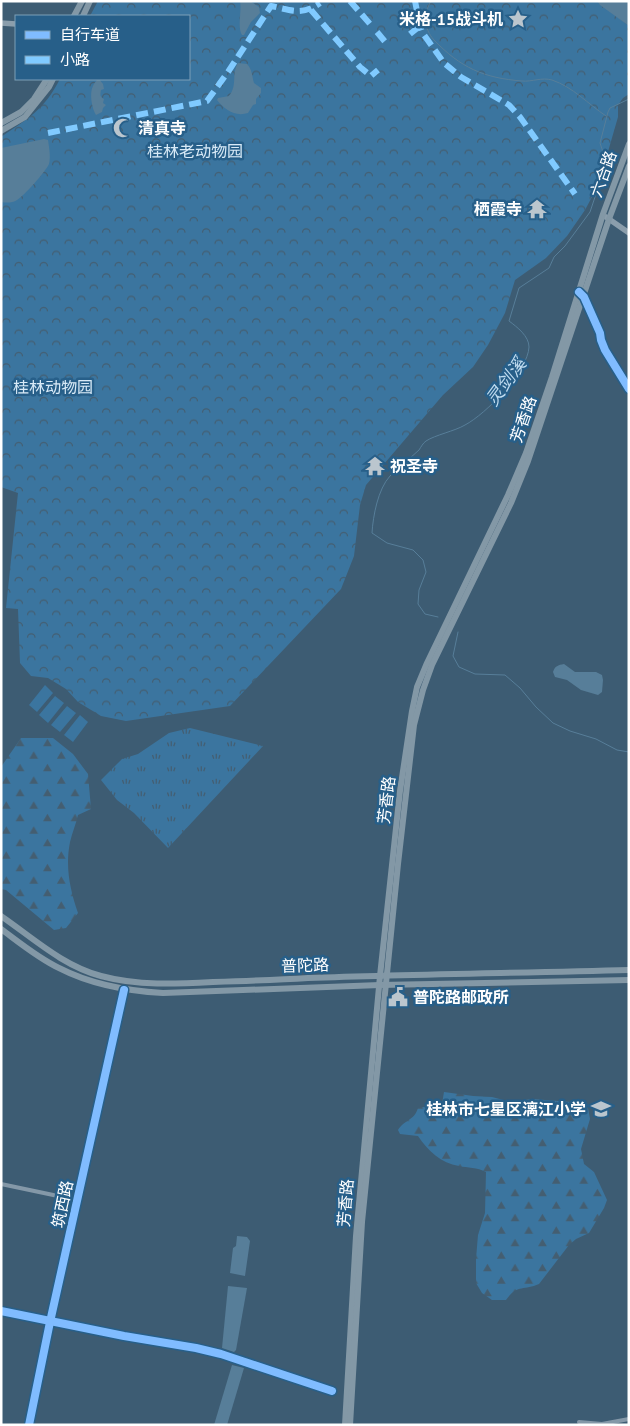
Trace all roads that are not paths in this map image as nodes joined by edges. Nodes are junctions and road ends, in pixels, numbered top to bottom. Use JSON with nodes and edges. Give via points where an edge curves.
{"nodes":[{"id":1,"x":82,"y":1,"type":"edge"},
{"id":2,"x":90,"y":1,"type":"edge"},
{"id":3,"x":75,"y":15,"type":"edge"},
{"id":4,"x":83,"y":15,"type":"edge"},
{"id":5,"x":1,"y":23,"type":"edge"},
{"id":6,"x":15,"y":24,"type":"edge"},
{"id":7,"x":45,"y":80,"type":"edge"},
{"id":8,"x":52,"y":80,"type":"edge"},
{"id":9,"x":1,"y":123,"type":"edge"},
{"id":10,"x":1,"y":131,"type":"edge"},
{"id":11,"x":629,"y":144,"type":"edge"},
{"id":12,"x":629,"y":166,"type":"edge"},
{"id":13,"x":603,"y":214,"type":"junction"},
{"id":14,"x":609,"y":219,"type":"junction"},
{"id":15,"x":629,"y":233,"type":"edge"},
{"id":16,"x":579,"y":292,"type":"junction"},
{"id":17,"x":584,"y":298,"type":"junction"},
{"id":18,"x":629,"y":389,"type":"edge"},
{"id":19,"x":1,"y":916,"type":"edge"},
{"id":20,"x":1,"y":929,"type":"edge"},
{"id":21,"x":629,"y":970,"type":"edge"},
{"id":22,"x":383,"y":976,"type":"junction"},
{"id":23,"x":629,"y":980,"type":"edge"},
{"id":24,"x":383,"y":985,"type":"junction"},
{"id":25,"x":124,"y":990,"type":"junction"},
{"id":26,"x":1,"y":1184,"type":"edge"},
{"id":27,"x":77,"y":1200,"type":"junction"},
{"id":28,"x":1,"y":1311,"type":"edge"},
{"id":29,"x":50,"y":1322,"type":"junction"},
{"id":30,"x":332,"y":1390,"type":"dead end"},
{"id":31,"x":629,"y":1419,"type":"edge"},
{"id":32,"x":579,"y":1422,"type":"dead end"},
{"id":33,"x":29,"y":1425,"type":"edge"},
{"id":34,"x":345,"y":1425,"type":"edge"},
{"id":35,"x":350,"y":1425,"type":"edge"}],
"edges":[{"from":1,"to":3,"type":"main road"},
{"from":2,"to":4,"type":"main road"},
{"from":5,"to":6,"type":"street"},
{"from":7,"to":9,"type":"main road","via":[[34,100],[22,112]]},
{"from":8,"to":10,"type":"main road","via":[[25,117]]},
{"from":11,"to":13,"type":"main road","name":"六合路"},
{"from":12,"to":14,"type":"main road","name":"六合路"},
{"from":13,"to":14,"type":"street"},
{"from":13,"to":16,"type":"main road","name":"芳香路"},
{"from":14,"to":15,"type":"street"},
{"from":14,"to":17,"type":"main road","name":"芳香路"},
{"from":16,"to":17,"type":"street"},
{"from":16,"to":22,"type":"main road","name":"芳香路","via":[[526,453],[417,687],[400,791]]},
{"from":17,"to":18,"type":"street","via":[[605,350]]},
{"from":17,"to":22,"type":"main road","name":"芳香路","via":[[528,462],[423,690],[414,725]]},
{"from":19,"to":22,"type":"main road","name":"普陀路","via":[[62,960],[121,980],[186,983]]},
{"from":20,"to":25,"type":"main road","name":"普陀路","via":[[78,978]]},
{"from":21,"to":22,"type":"main road","name":"普陀路"},
{"from":22,"to":24,"type":"main road","name":"芳香路"},
{"from":23,"to":24,"type":"main road","name":"普陀路"},
{"from":24,"to":25,"type":"main road","name":"普陀路","via":[[163,993]]},
{"from":24,"to":34,"type":"main road","name":"芳香路","via":[[356,1236]]},
{"from":24,"to":35,"type":"main road","name":"芳香路","via":[[362,1222]]},
{"from":25,"to":27,"type":"street","name":"筑西路"},
{"from":26,"to":27,"type":"street"},
{"from":27,"to":29,"type":"street","name":"筑西路"},
{"from":28,"to":29,"type":"street"},
{"from":29,"to":30,"type":"street","via":[[221,1354]]},
{"from":29,"to":33,"type":"street","name":"筑西路"},
{"from":31,"to":32,"type":"street","via":[[602,1424]]}]}
